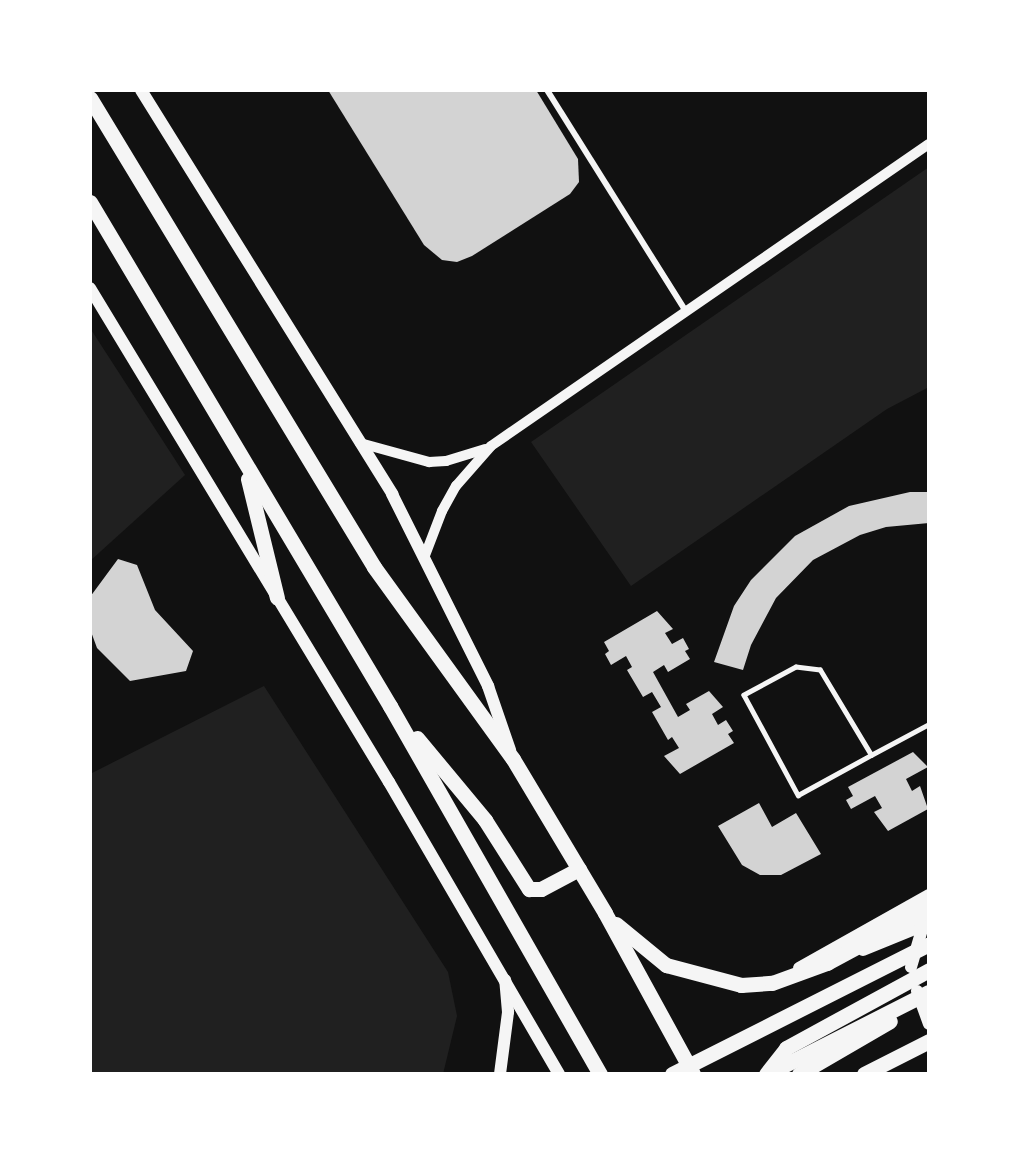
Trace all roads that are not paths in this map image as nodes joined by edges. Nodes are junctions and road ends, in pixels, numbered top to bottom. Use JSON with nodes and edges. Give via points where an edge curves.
{"nodes":[{"id":1,"x":141,"y":90,"type":"edge"},
{"id":2,"x":547,"y":90,"type":"edge"},
{"id":3,"x":90,"y":98,"type":"edge"},
{"id":4,"x":929,"y":144,"type":"edge"},
{"id":5,"x":90,"y":202,"type":"edge"},
{"id":6,"x":90,"y":288,"type":"edge"},
{"id":7,"x":686,"y":312,"type":"junction"},
{"id":8,"x":360,"y":443,"type":"junction"},
{"id":9,"x":491,"y":446,"type":"junction"},
{"id":10,"x":244,"y":465,"type":"junction"},
{"id":11,"x":424,"y":558,"type":"junction"},
{"id":12,"x":278,"y":597,"type":"junction"},
{"id":13,"x":390,"y":706,"type":"junction"},
{"id":14,"x":929,"y":724,"type":"edge"},
{"id":15,"x":871,"y":755,"type":"junction"},
{"id":16,"x":513,"y":759,"type":"junction"},
{"id":17,"x":579,"y":869,"type":"junction"},
{"id":18,"x":929,"y":895,"type":"edge"},
{"id":19,"x":929,"y":908,"type":"edge"},
{"id":20,"x":605,"y":914,"type":"junction"},
{"id":21,"x":926,"y":925,"type":"edge"},
{"id":22,"x":929,"y":944,"type":"edge"},
{"id":23,"x":911,"y":967,"type":"dead end"},
{"id":24,"x":929,"y":970,"type":"edge"},
{"id":25,"x":505,"y":976,"type":"junction"},
{"id":26,"x":794,"y":976,"type":"junction"},
{"id":27,"x":771,"y":983,"type":"junction"},
{"id":28,"x":925,"y":994,"type":"edge"},
{"id":29,"x":929,"y":1024,"type":"edge"},
{"id":30,"x":929,"y":1041,"type":"edge"},
{"id":31,"x":500,"y":1074,"type":"edge"},
{"id":32,"x":559,"y":1074,"type":"edge"},
{"id":33,"x":600,"y":1074,"type":"edge"},
{"id":34,"x":672,"y":1074,"type":"edge"},
{"id":35,"x":693,"y":1074,"type":"edge"},
{"id":36,"x":766,"y":1074,"type":"edge"},
{"id":37,"x":799,"y":1074,"type":"edge"},
{"id":38,"x":864,"y":1074,"type":"edge"}],
"edges":[{"from":1,"to":8,"type":"main road"},
{"from":2,"to":7,"type":"street"},
{"from":3,"to":16,"type":"main road","via":[[374,567]]},
{"from":4,"to":7,"type":"street"},
{"from":5,"to":10,"type":"main road"},
{"from":6,"to":12,"type":"main road"},
{"from":7,"to":9,"type":"street"},
{"from":8,"to":9,"type":"street","via":[[429,462],[446,461]]},
{"from":8,"to":11,"type":"main road","via":[[392,494]]},
{"from":9,"to":11,"type":"street","via":[[456,486]]},
{"from":10,"to":12,"type":"main road"},
{"from":10,"to":13,"type":"main road"},
{"from":11,"to":16,"type":"main road","via":[[488,686]]},
{"from":12,"to":25,"type":"main road"},
{"from":13,"to":17,"type":"main road","via":[[485,820],[529,889],[542,890]]},
{"from":13,"to":33,"type":"main road"},
{"from":14,"to":15,"type":"lane"},
{"from":15,"to":15,"type":"lane","via":[[798,795],[744,695],[796,667],[820,670]]},
{"from":16,"to":17,"type":"main road"},
{"from":17,"to":20,"type":"main road"},
{"from":18,"to":27,"type":"main road"},
{"from":19,"to":26,"type":"main road"},
{"from":20,"to":27,"type":"main road","via":[[666,965],[741,985]]},
{"from":20,"to":35,"type":"main road"},
{"from":21,"to":23,"type":"main road"},
{"from":21,"to":26,"type":"main road"},
{"from":22,"to":34,"type":"main road"},
{"from":24,"to":36,"type":"main road","via":[[786,1048]]},
{"from":25,"to":31,"type":"main road","via":[[508,1012]]},
{"from":25,"to":32,"type":"main road"},
{"from":26,"to":27,"type":"main road"},
{"from":28,"to":29,"type":"main road"},
{"from":28,"to":36,"type":"main road"},
{"from":28,"to":37,"type":"main road"},
{"from":30,"to":38,"type":"main road"}]}
